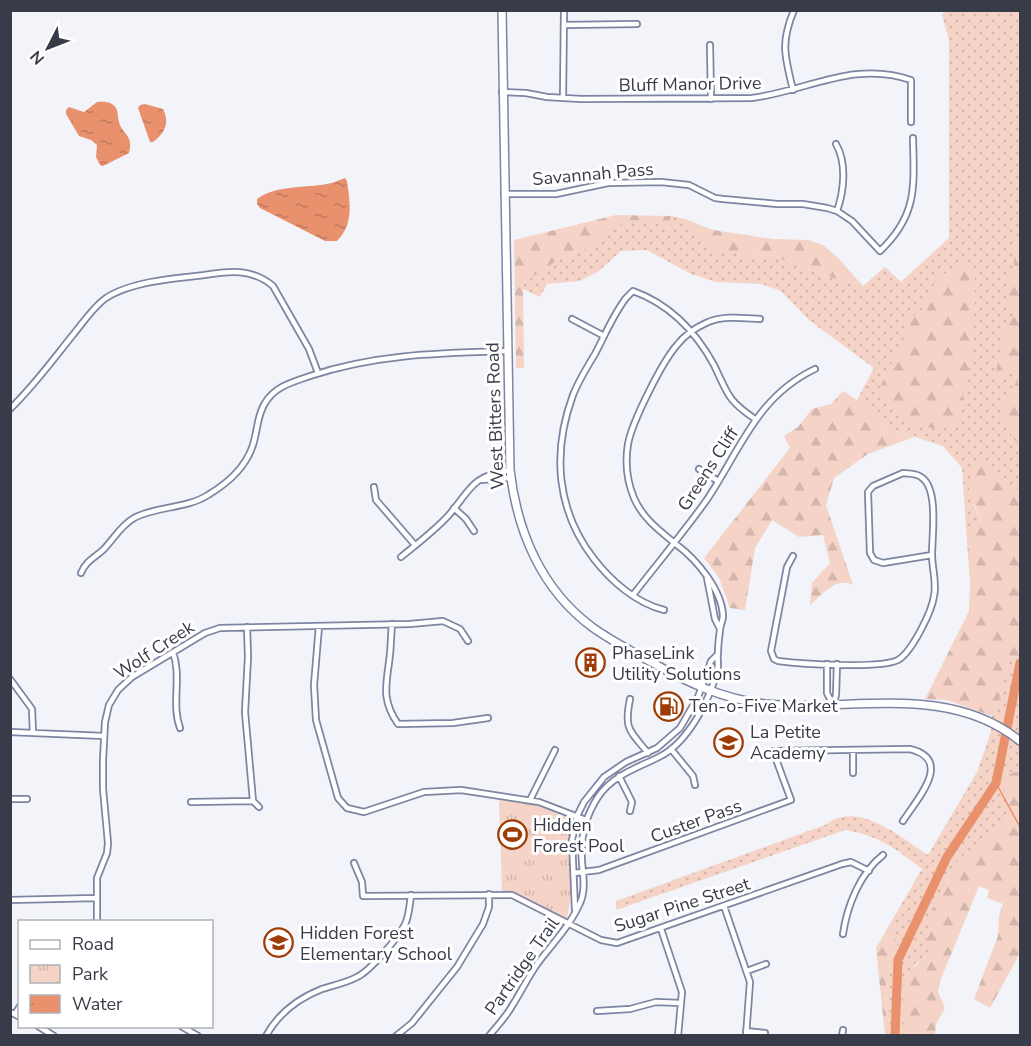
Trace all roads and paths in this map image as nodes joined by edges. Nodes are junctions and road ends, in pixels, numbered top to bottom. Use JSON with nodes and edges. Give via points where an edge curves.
{"nodes":[{"id":1,"x":502,"y":10,"type":"edge"},
{"id":2,"x":564,"y":10,"type":"edge"},
{"id":3,"x":794,"y":10,"type":"edge"},
{"id":4,"x":637,"y":24,"type":"dead end"},
{"id":5,"x":564,"y":25,"type":"junction"},
{"id":6,"x":710,"y":45,"type":"dead end"},
{"id":7,"x":793,"y":90,"type":"junction"},
{"id":8,"x":502,"y":92,"type":"junction"},
{"id":9,"x":563,"y":98,"type":"junction"},
{"id":10,"x":711,"y":99,"type":"junction"},
{"id":11,"x":911,"y":122,"type":"dead end"},
{"id":12,"x":913,"y":138,"type":"dead end"},
{"id":13,"x":836,"y":144,"type":"dead end"},
{"id":14,"x":504,"y":194,"type":"junction"},
{"id":15,"x":837,"y":211,"type":"junction"},
{"id":16,"x":572,"y":319,"type":"dead end"},
{"id":17,"x":760,"y":319,"type":"dead end"},
{"id":18,"x":692,"y":331,"type":"junction"},
{"id":19,"x":604,"y":336,"type":"junction"},
{"id":20,"x":508,"y":351,"type":"junction"},
{"id":21,"x":815,"y":369,"type":"dead end"},
{"id":22,"x":318,"y":373,"type":"junction"},
{"id":23,"x":10,"y":410,"type":"edge"},
{"id":24,"x":755,"y":419,"type":"junction"},
{"id":25,"x":699,"y":469,"type":"dead end"},
{"id":26,"x":510,"y":474,"type":"junction"},
{"id":27,"x":718,"y":481,"type":"junction"},
{"id":28,"x":374,"y":487,"type":"dead end"},
{"id":29,"x":454,"y":508,"type":"junction"},
{"id":30,"x":474,"y":531,"type":"dead end"},
{"id":31,"x":674,"y":542,"type":"junction"},
{"id":32,"x":415,"y":545,"type":"junction"},
{"id":33,"x":932,"y":555,"type":"junction"},
{"id":34,"x":793,"y":556,"type":"dead end"},
{"id":35,"x":401,"y":557,"type":"dead end"},
{"id":36,"x":81,"y":573,"type":"dead end"},
{"id":37,"x":707,"y":578,"type":"junction"},
{"id":38,"x":633,"y":595,"type":"junction"},
{"id":39,"x":720,"y":602,"type":"junction"},
{"id":40,"x":711,"y":604,"type":"junction"},
{"id":41,"x":664,"y":610,"type":"dead end"},
{"id":42,"x":392,"y":624,"type":"junction"},
{"id":43,"x":320,"y":626,"type":"junction"},
{"id":44,"x":247,"y":627,"type":"junction"},
{"id":45,"x":720,"y":629,"type":"junction"},
{"id":46,"x":468,"y":641,"type":"dead end"},
{"id":47,"x":173,"y":652,"type":"junction"},
{"id":48,"x":717,"y":655,"type":"junction"},
{"id":49,"x":827,"y":664,"type":"junction"},
{"id":50,"x":837,"y":664,"type":"junction"},
{"id":51,"x":10,"y":679,"type":"edge"},
{"id":52,"x":701,"y":688,"type":"junction"},
{"id":53,"x":709,"y":691,"type":"junction"},
{"id":54,"x":630,"y":699,"type":"dead end"},
{"id":55,"x":833,"y":705,"type":"junction"},
{"id":56,"x":488,"y":718,"type":"dead end"},
{"id":57,"x":180,"y":728,"type":"dead end"},
{"id":58,"x":10,"y":732,"type":"edge"},
{"id":59,"x":33,"y":732,"type":"junction"},
{"id":60,"x":104,"y":736,"type":"junction"},
{"id":61,"x":1020,"y":741,"type":"edge"},
{"id":62,"x":671,"y":749,"type":"junction"},
{"id":63,"x":555,"y":750,"type":"dead end"},
{"id":64,"x":853,"y":750,"type":"junction"},
{"id":65,"x":648,"y":753,"type":"junction"},
{"id":66,"x":626,"y":762,"type":"junction"},
{"id":67,"x":630,"y":770,"type":"junction"},
{"id":68,"x":853,"y":773,"type":"dead end"},
{"id":69,"x":619,"y":776,"type":"junction"},
{"id":70,"x":695,"y":785,"type":"dead end"},
{"id":71,"x":10,"y":799,"type":"edge"},
{"id":72,"x":27,"y":799,"type":"dead end"},
{"id":73,"x":530,"y":800,"type":"junction"},
{"id":74,"x":253,"y":801,"type":"junction"},
{"id":75,"x":191,"y":802,"type":"dead end"},
{"id":76,"x":259,"y":807,"type":"dead end"},
{"id":77,"x":630,"y":812,"type":"dead end"},
{"id":78,"x":577,"y":816,"type":"junction"},
{"id":79,"x":586,"y":820,"type":"junction"},
{"id":80,"x":903,"y":821,"type":"dead end"},
{"id":81,"x":883,"y":855,"type":"dead end"},
{"id":82,"x":354,"y":863,"type":"dead end"},
{"id":83,"x":869,"y":870,"type":"junction"},
{"id":84,"x":583,"y":872,"type":"junction"},
{"id":85,"x":574,"y":873,"type":"junction"},
{"id":86,"x":489,"y":894,"type":"junction"},
{"id":87,"x":411,"y":895,"type":"junction"},
{"id":88,"x":96,"y":898,"type":"junction"},
{"id":89,"x":10,"y":900,"type":"edge"},
{"id":90,"x":724,"y":906,"type":"junction"},
{"id":91,"x":575,"y":910,"type":"junction"},
{"id":92,"x":97,"y":920,"type":"edge"},
{"id":93,"x":569,"y":923,"type":"junction"},
{"id":94,"x":661,"y":929,"type":"junction"},
{"id":95,"x":843,"y":934,"type":"dead end"},
{"id":96,"x":766,"y":964,"type":"dead end"},
{"id":97,"x":747,"y":971,"type":"junction"},
{"id":98,"x":681,"y":1003,"type":"junction"},
{"id":99,"x":597,"y":1011,"type":"dead end"},
{"id":100,"x":746,"y":1033,"type":"edge"},
{"id":101,"x":765,"y":1033,"type":"dead end"},
{"id":102,"x":493,"y":1034,"type":"edge"},
{"id":103,"x":266,"y":1035,"type":"edge"},
{"id":104,"x":396,"y":1035,"type":"edge"},
{"id":105,"x":678,"y":1035,"type":"edge"}],
"edges":[{"from":1,"to":8,"type":"main road","name":"West Bitters Road"},
{"from":2,"to":5,"type":"street"},
{"from":3,"to":7,"type":"street","via":[[784,46]]},
{"from":4,"to":5,"type":"street"},
{"from":5,"to":9,"type":"street"},
{"from":6,"to":10,"type":"street"},
{"from":7,"to":10,"type":"street","name":"Bluff Manor Drive","via":[[752,98]]},
{"from":7,"to":11,"type":"street","name":"Bluff Manor Drive","via":[[852,75],[884,74],[911,80]]},
{"from":8,"to":9,"type":"street","name":"Bluff Manor Drive"},
{"from":8,"to":14,"type":"main road","name":"West Bitters Road"},
{"from":9,"to":10,"type":"street","name":"Bluff Manor Drive"},
{"from":12,"to":15,"type":"street","name":"Savannah Pass","via":[[914,186],[908,213],[900,230],[880,251]]},
{"from":13,"to":15,"type":"street","via":[[843,155],[842,194]]},
{"from":14,"to":15,"type":"street","name":"Savannah Pass","via":[[556,194],[608,183],[661,182],[689,185],[715,198],[811,204]]},
{"from":14,"to":20,"type":"main road","name":"West Bitters Road"},
{"from":16,"to":19,"type":"street"},
{"from":17,"to":18,"type":"street","via":[[718,318]]},
{"from":18,"to":19,"type":"street","via":[[663,306],[633,291]]},
{"from":18,"to":24,"type":"street","via":[[727,395]]},
{"from":18,"to":31,"type":"street","via":[[676,346],[657,377],[633,426],[627,454],[634,498],[654,527]]},
{"from":19,"to":38,"type":"street","via":[[574,392],[565,420],[559,463],[561,486],[583,543],[608,575]]},
{"from":20,"to":22,"type":"street","via":[[411,354]]},
{"from":20,"to":26,"type":"main road","name":"West Bitters Road"},
{"from":21,"to":24,"type":"street","name":"Greens Cliff","via":[[784,387]]},
{"from":22,"to":23,"type":"street","via":[[309,349],[273,286],[245,272],[223,272],[142,285],[106,298]]},
{"from":22,"to":36,"type":"street","via":[[282,386],[267,399],[249,454],[231,478],[203,498],[132,519],[88,561]]},
{"from":24,"to":27,"type":"street","name":"Greens Cliff"},
{"from":25,"to":27,"type":"street"},
{"from":26,"to":29,"type":"street","via":[[480,480]]},
{"from":26,"to":52,"type":"main road","name":"West Bitters Road","via":[[517,517],[527,544],[559,595],[610,639]]},
{"from":27,"to":31,"type":"street","name":"Greens Cliff"},
{"from":28,"to":32,"type":"street","via":[[376,500]]},
{"from":29,"to":30,"type":"street"},
{"from":29,"to":32,"type":"street"},
{"from":31,"to":37,"type":"street"},
{"from":31,"to":38,"type":"street","name":"Greens Cliff"},
{"from":32,"to":35,"type":"street"},
{"from":33,"to":33,"type":"street","via":[[933,496],[928,482],[916,474],[903,473],[871,487],[867,497],[870,553],[874,560],[883,563]]},
{"from":33,"to":50,"type":"street","via":[[934,598],[908,652],[886,664]]},
{"from":34,"to":49,"type":"street","via":[[787,567],[771,651],[778,661]]},
{"from":37,"to":39,"type":"street"},
{"from":37,"to":40,"type":"street"},
{"from":38,"to":41,"type":"street"},
{"from":39,"to":40,"type":"street"},
{"from":39,"to":45,"type":"street","name":"Partridge Trail"},
{"from":40,"to":45,"type":"street"},
{"from":42,"to":43,"type":"street","name":"Wolf Creek"},
{"from":42,"to":46,"type":"street","name":"Wolf Creek","via":[[443,621],[460,629]]},
{"from":42,"to":56,"type":"street","via":[[385,689],[388,707],[398,724]]},
{"from":43,"to":44,"type":"street","name":"Wolf Creek"},
{"from":43,"to":73,"type":"street","via":[[314,685],[316,720],[338,798],[347,808],[364,812],[407,796],[443,790]]},
{"from":44,"to":47,"type":"street","name":"Wolf Creek","via":[[210,631]]},
{"from":44,"to":74,"type":"street","via":[[245,712]]},
{"from":45,"to":48,"type":"street","name":"Partridge Trail"},
{"from":47,"to":57,"type":"street"},
{"from":47,"to":60,"type":"street","name":"Wolf Creek","via":[[118,690],[107,710]]},
{"from":48,"to":52,"type":"street","name":"Partridge Trail"},
{"from":48,"to":53,"type":"street","name":"Partridge Trail","via":[[718,665]]},
{"from":49,"to":50,"type":"street"},
{"from":49,"to":55,"type":"street","via":[[827,693]]},
{"from":50,"to":55,"type":"street"},
{"from":51,"to":59,"type":"street","via":[[32,709]]},
{"from":52,"to":53,"type":"main road","name":"West Bitters Road"},
{"from":52,"to":65,"type":"street","name":"Partridge Trail","via":[[680,728]]},
{"from":53,"to":55,"type":"main road","name":"West Bitters Road","via":[[764,704]]},
{"from":53,"to":62,"type":"street","name":"Partridge Trail","via":[[695,722]]},
{"from":54,"to":65,"type":"street","via":[[628,728]]},
{"from":55,"to":61,"type":"main road","name":"West Bitters Road","via":[[928,704],[964,711]]},
{"from":58,"to":59,"type":"street"},
{"from":59,"to":60,"type":"street"},
{"from":60,"to":88,"type":"street","name":"Wolf Creek","via":[[108,843],[97,878]]},
{"from":62,"to":67,"type":"street","name":"Partridge Trail"},
{"from":62,"to":70,"type":"street","via":[[693,776]]},
{"from":63,"to":73,"type":"street"},
{"from":64,"to":68,"type":"street"},
{"from":64,"to":80,"type":"street","via":[[910,749],[928,758],[932,774],[929,782]]},
{"from":64,"to":84,"type":"street","name":"Custer Pass","via":[[773,751],[791,800],[599,870]]},
{"from":65,"to":66,"type":"street","name":"Partridge Trail"},
{"from":66,"to":67,"type":"street"},
{"from":66,"to":78,"type":"street","name":"Partridge Trail","via":[[597,784]]},
{"from":67,"to":69,"type":"street","name":"Partridge Trail"},
{"from":69,"to":77,"type":"street","via":[[632,802]]},
{"from":69,"to":79,"type":"street","name":"Partridge Trail","via":[[599,795]]},
{"from":71,"to":72,"type":"street"},
{"from":73,"to":78,"type":"street"},
{"from":74,"to":75,"type":"street"},
{"from":74,"to":76,"type":"street"},
{"from":78,"to":79,"type":"street"},
{"from":78,"to":85,"type":"street","name":"Partridge Trail","via":[[572,840]]},
{"from":79,"to":84,"type":"street","name":"Partridge Trail","via":[[581,844]]},
{"from":81,"to":83,"type":"street"},
{"from":82,"to":87,"type":"street","name":"Sugar Pine Street","via":[[363,896]]},
{"from":83,"to":90,"type":"street","name":"Sugar Pine Street","via":[[851,862],[842,864]]},
{"from":83,"to":95,"type":"street","via":[[851,902]]},
{"from":84,"to":85,"type":"street","name":"Custer Pass"},
{"from":84,"to":91,"type":"street","name":"Partridge Trail","via":[[583,892]]},
{"from":85,"to":91,"type":"street","name":"Partridge Trail"},
{"from":86,"to":87,"type":"street","name":"Sugar Pine Street"},
{"from":86,"to":93,"type":"street","name":"Sugar Pine Street","via":[[521,898]]},
{"from":86,"to":104,"type":"street","via":[[487,916],[457,967],[412,1023]]},
{"from":87,"to":103,"type":"street","via":[[405,923],[367,971],[302,999]]},
{"from":88,"to":89,"type":"street"},
{"from":88,"to":92,"type":"street","name":"Wolf Creek"},
{"from":90,"to":94,"type":"street","name":"Sugar Pine Street"},
{"from":90,"to":97,"type":"street"},
{"from":91,"to":93,"type":"street","name":"Partridge Trail"},
{"from":93,"to":94,"type":"street","name":"Sugar Pine Street","via":[[601,940],[617,943]]},
{"from":93,"to":102,"type":"street","name":"Partridge Trail","via":[[522,986]]},
{"from":94,"to":98,"type":"street","via":[[680,982]]},
{"from":96,"to":97,"type":"street"},
{"from":97,"to":100,"type":"street","via":[[750,991]]},
{"from":98,"to":99,"type":"street","via":[[656,1002]]},
{"from":98,"to":105,"type":"street"},
{"from":100,"to":101,"type":"street"}]}
